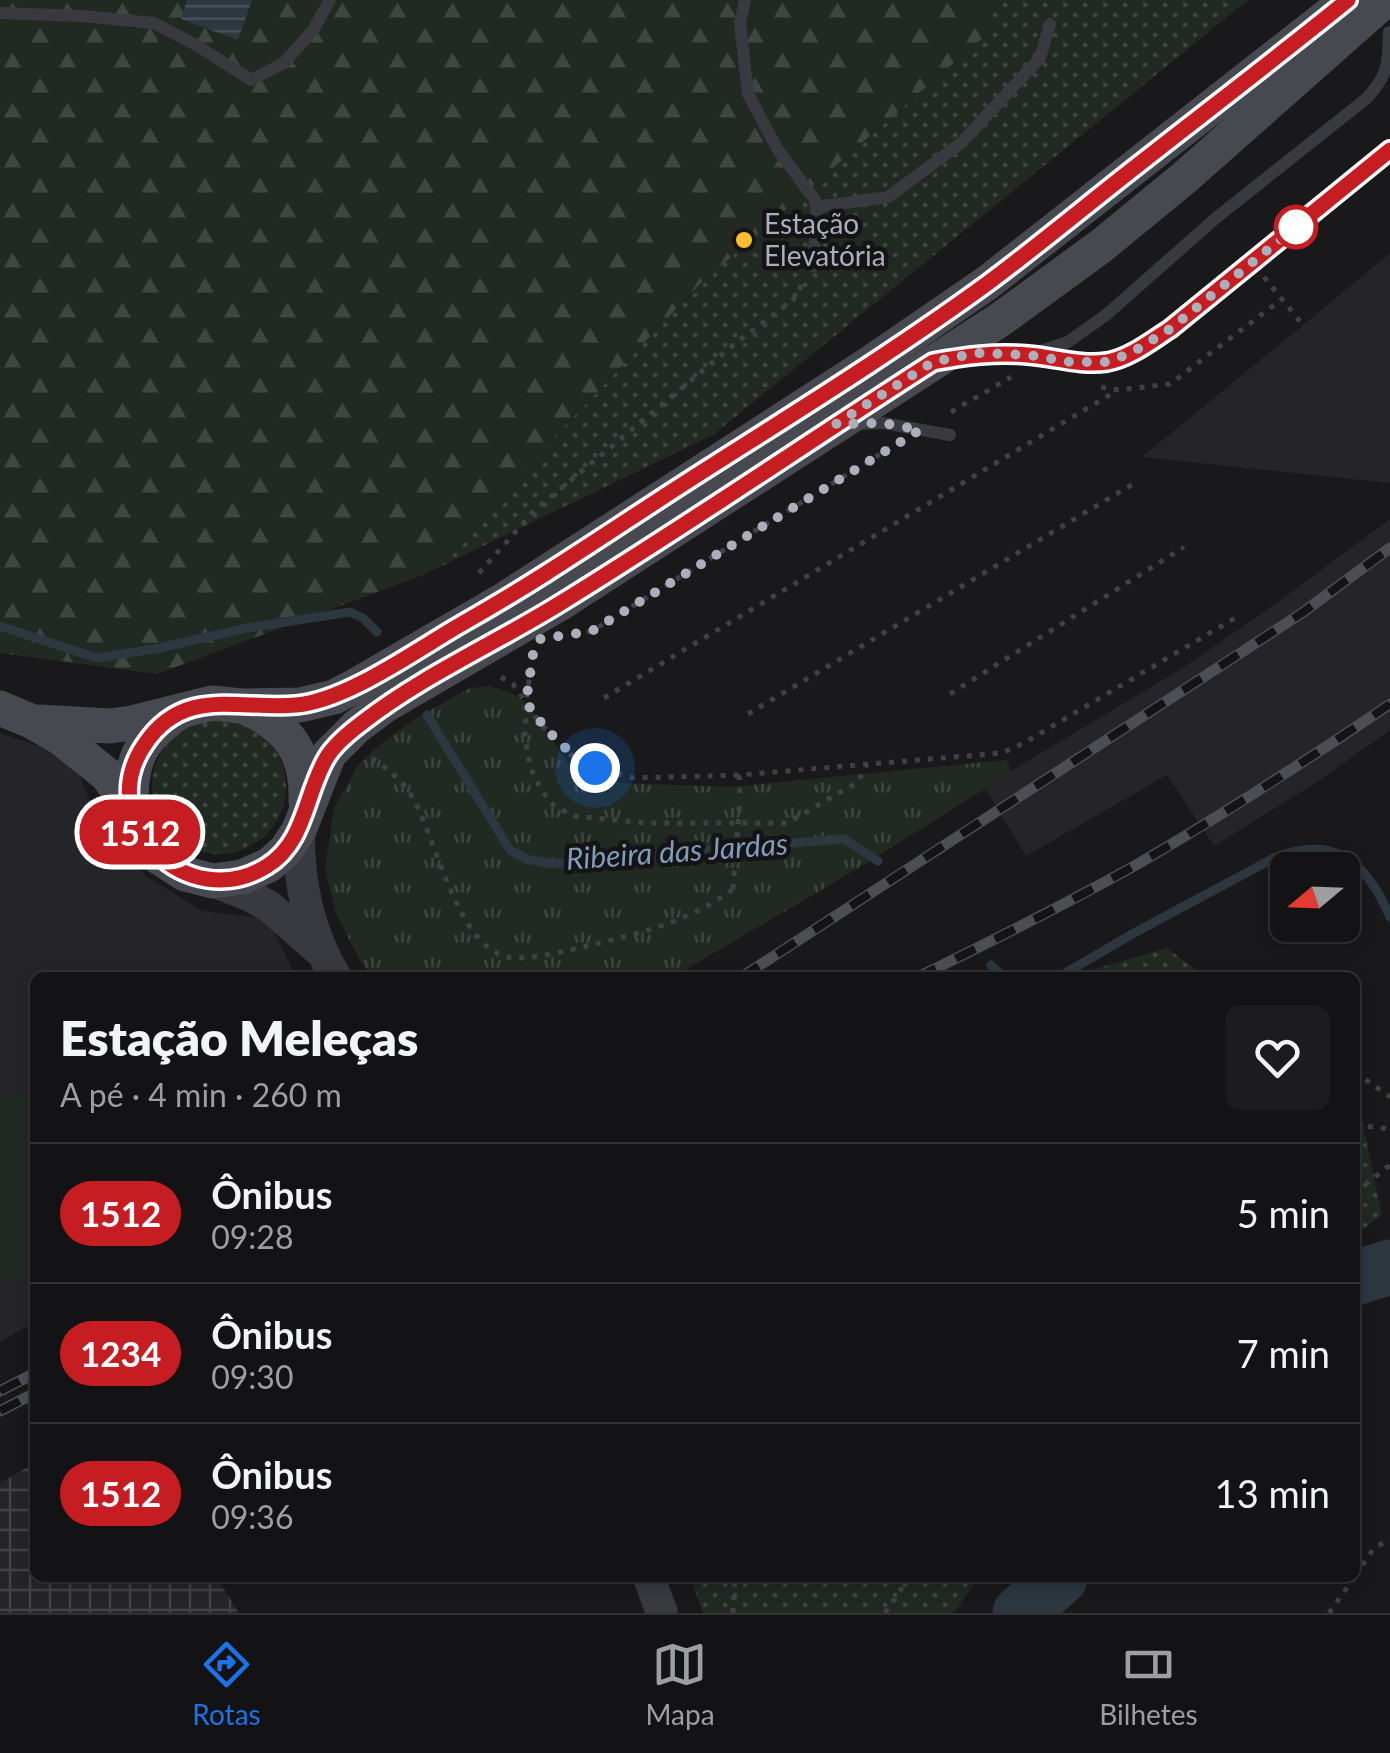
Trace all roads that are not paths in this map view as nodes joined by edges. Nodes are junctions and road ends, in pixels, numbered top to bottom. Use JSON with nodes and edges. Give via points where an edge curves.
{"nodes":[{"id":1,"x":330,"y":0,"type":"edge"},
{"id":2,"x":745,"y":0,"type":"edge"},
{"id":3,"x":1348,"y":0,"type":"edge"},
{"id":4,"x":1385,"y":0,"type":"edge"},
{"id":5,"x":0,"y":13,"type":"edge"},
{"id":6,"x":1050,"y":24,"type":"dead end"},
{"id":7,"x":1390,"y":34,"type":"edge"},
{"id":8,"x":1390,"y":150,"type":"edge"},
{"id":9,"x":816,"y":207,"type":"junction"},
{"id":10,"x":814,"y":266,"type":"road end"},
{"id":11,"x":1029,"y":355,"type":"junction"},
{"id":12,"x":933,"y":362,"type":"junction"},
{"id":13,"x":836,"y":424,"type":"junction"},
{"id":14,"x":950,"y":436,"type":"dead end"},
{"id":15,"x":242,"y":706,"type":"junction"},
{"id":16,"x":0,"y":708,"type":"edge"},
{"id":17,"x":182,"y":710,"type":"junction"},
{"id":18,"x":33,"y":722,"type":"junction"},
{"id":19,"x":132,"y":808,"type":"junction"},
{"id":20,"x":302,"y":819,"type":"junction"},
{"id":21,"x":213,"y":881,"type":"junction"},
{"id":22,"x":328,"y":964,"type":"edge"},
{"id":23,"x":650,"y":1582,"type":"edge"},
{"id":24,"x":662,"y":1613,"type":"edge"}],
"edges":[{"from":1,"to":5,"type":"lane","via":[[284,63],[251,80],[154,23]]},
{"from":2,"to":9,"type":"lane","via":[[740,24],[748,94]]},
{"from":3,"to":15,"type":"main road","via":[[987,283],[502,601],[334,697]]},
{"from":4,"to":7,"type":"lane"},
{"from":4,"to":12,"type":"main road","via":[[1101,246]]},
{"from":6,"to":9,"type":"lane","via":[[1040,58],[961,143],[888,197]]},
{"from":7,"to":11,"type":"lane","via":[[1382,81],[1367,98],[1106,314],[1068,342]]},
{"from":8,"to":11,"type":"lane","via":[[1133,352],[1108,362]]},
{"from":9,"to":10,"type":"lane"},
{"from":11,"to":12,"type":"lane","via":[[977,353]]},
{"from":12,"to":13,"type":"main road"},
{"from":13,"to":14,"type":"lane","via":[[883,423]]},
{"from":13,"to":20,"type":"main road","via":[[559,604],[384,706],[328,754]]},
{"from":15,"to":17,"type":"main road"},
{"from":15,"to":20,"type":"main road","via":[[266,716],[300,756],[307,781]]},
{"from":16,"to":18,"type":"main road"},
{"from":17,"to":18,"type":"main road","via":[[110,726]]},
{"from":17,"to":19,"type":"main road","via":[[139,751],[130,779]]},
{"from":18,"to":19,"type":"main road","via":[[108,775]]},
{"from":19,"to":21,"type":"main road","via":[[160,858]]},
{"from":20,"to":21,"type":"main road","via":[[286,850],[269,865],[242,878]]},
{"from":20,"to":22,"type":"street","via":[[301,878]]},
{"from":21,"to":22,"type":"street","via":[[271,908]]},
{"from":23,"to":24,"type":"street"}]}
